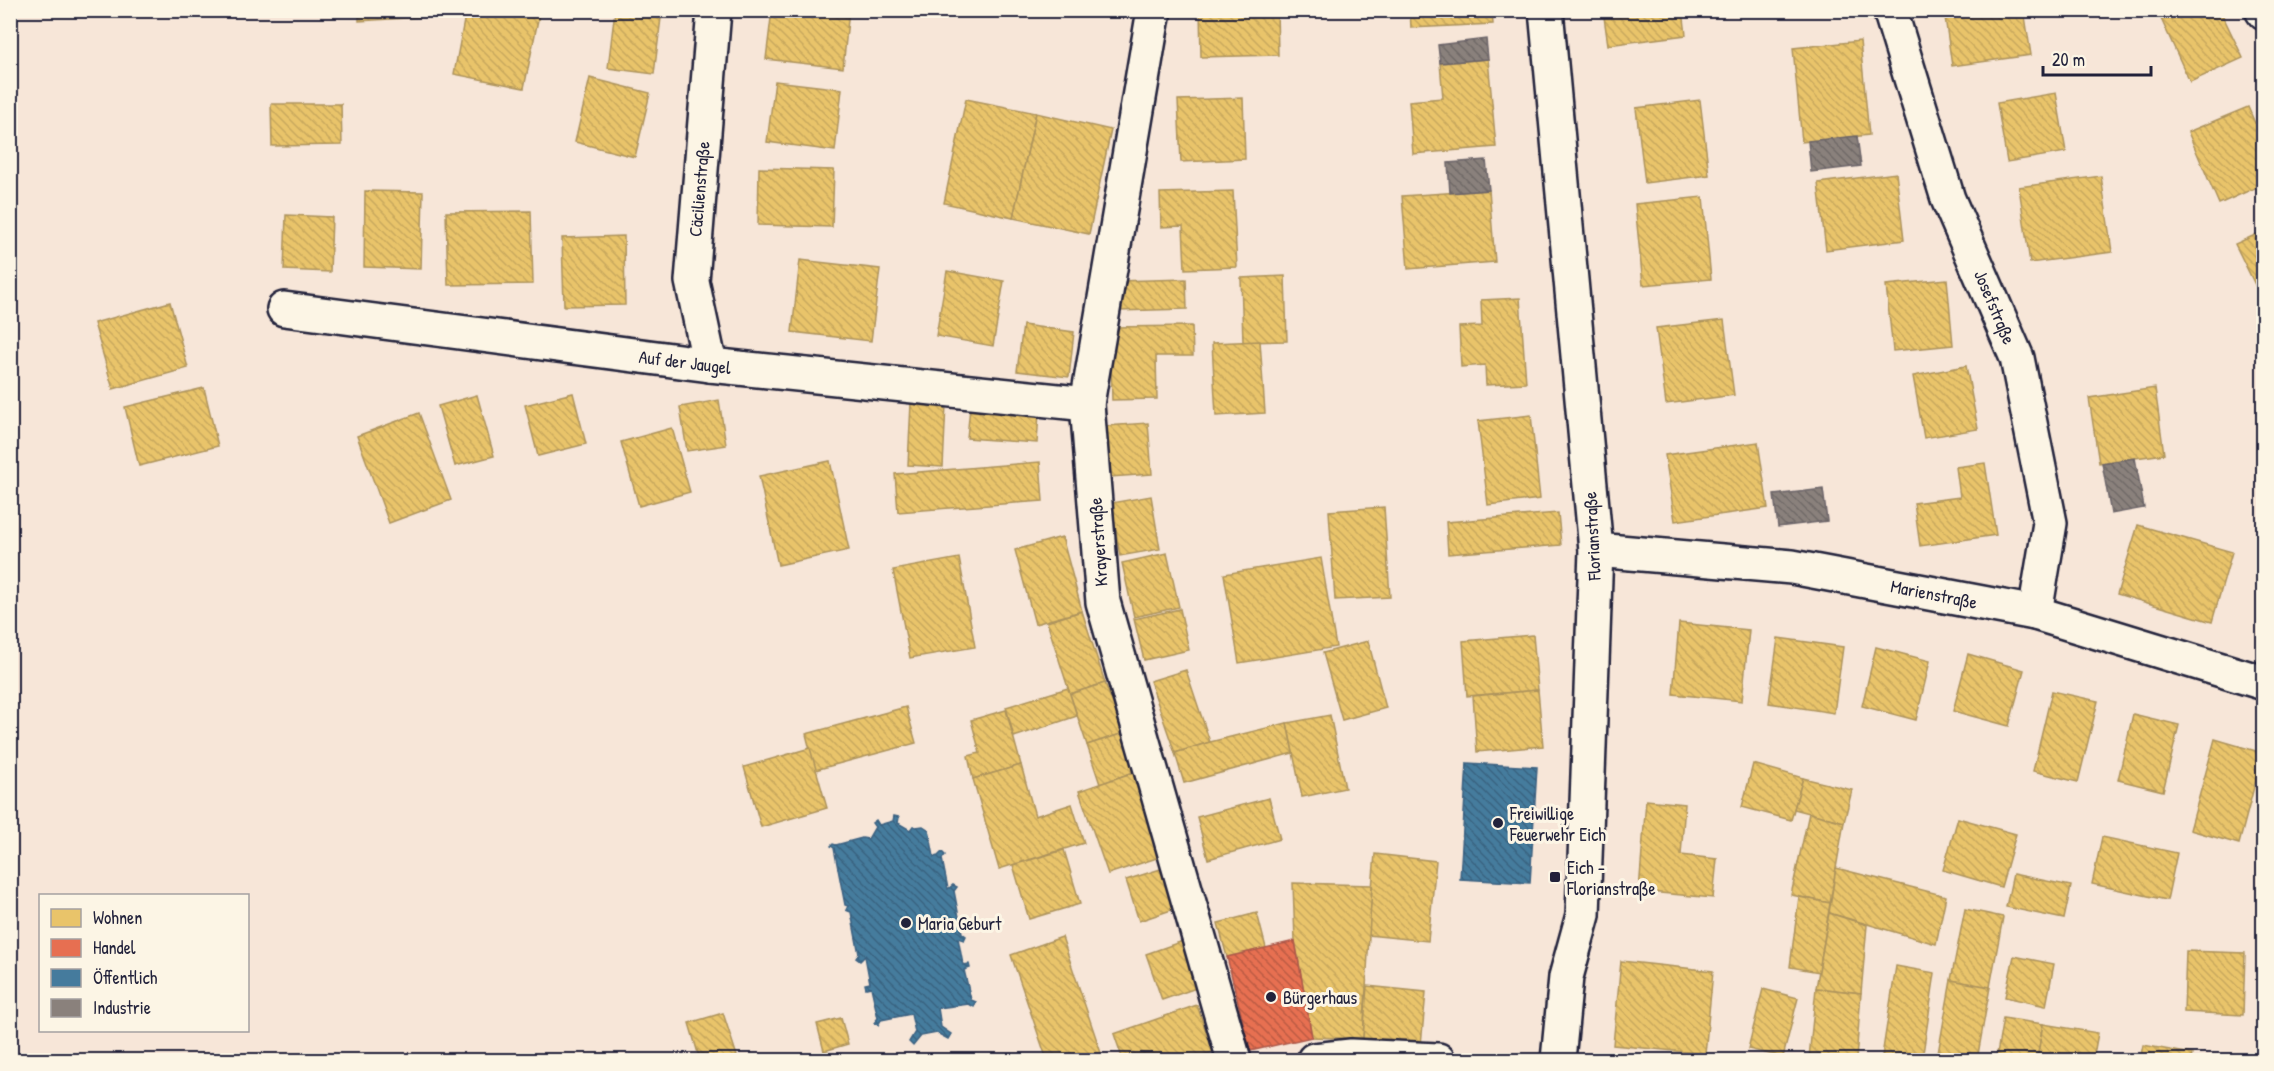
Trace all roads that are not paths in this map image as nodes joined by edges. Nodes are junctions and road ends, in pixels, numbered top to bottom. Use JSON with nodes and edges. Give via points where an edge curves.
{"nodes":[{"id":1,"x":714,"y":10,"type":"edge"},
{"id":2,"x":1154,"y":10,"type":"edge"},
{"id":3,"x":1546,"y":10,"type":"edge"},
{"id":4,"x":1890,"y":10,"type":"edge"},
{"id":5,"x":284,"y":309,"type":"dead end"},
{"id":6,"x":710,"y":365,"type":"junction"},
{"id":7,"x":1087,"y":404,"type":"junction"},
{"id":8,"x":1596,"y":550,"type":"junction"},
{"id":9,"x":2035,"y":613,"type":"junction"},
{"id":10,"x":2264,"y":683,"type":"edge"},
{"id":11,"x":1234,"y":1060,"type":"edge"},
{"id":12,"x":1314,"y":1060,"type":"edge"},
{"id":13,"x":1437,"y":1060,"type":"edge"},
{"id":14,"x":1558,"y":1060,"type":"edge"}],
"edges":[{"from":1,"to":6,"type":"street","name":"Cäcilienstraße","via":[[692,281]]},
{"from":2,"to":7,"type":"street","name":"Krayerstraße"},
{"from":3,"to":8,"type":"street","name":"Florianstraße"},
{"from":4,"to":9,"type":"street","name":"Josefstraße","via":[[1948,199],[2018,358],[2050,523]]},
{"from":5,"to":6,"type":"street","name":"Auf der Jaugel"},
{"from":6,"to":7,"type":"street","name":"Auf der Jaugel"},
{"from":7,"to":11,"type":"street","name":"Krayerstraße","via":[[1103,602]]},
{"from":8,"to":9,"type":"street","name":"Marienstraße","via":[[1792,567]]},
{"from":8,"to":14,"type":"street","name":"Florianstraße","via":[[1583,915],[1566,977]]},
{"from":9,"to":10,"type":"street","name":"Marienstraße"},
{"from":12,"to":13,"type":"street","via":[[1351,1056]]}]}
